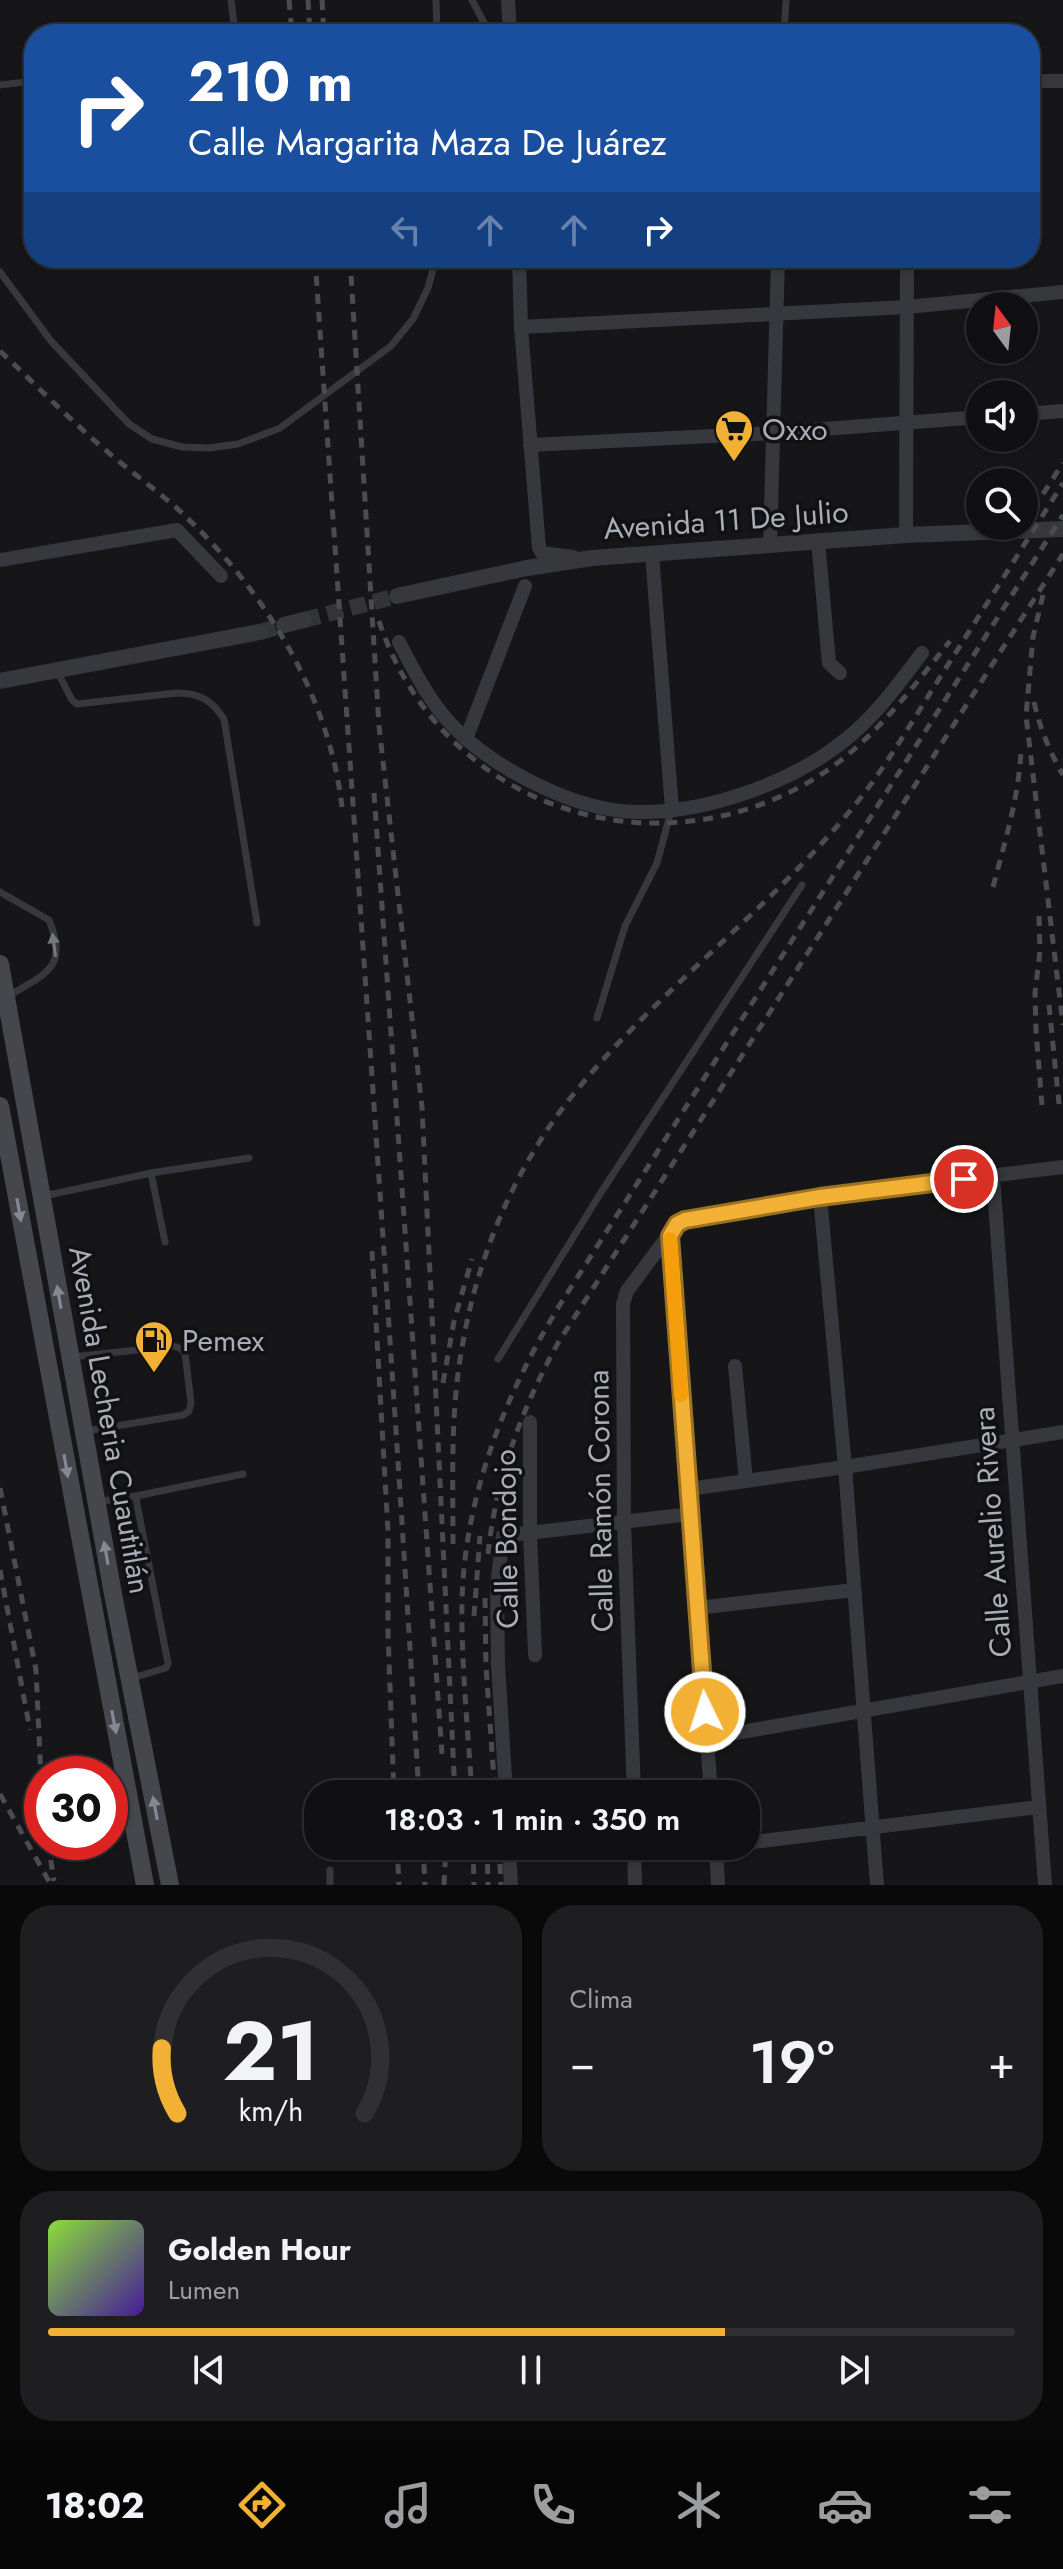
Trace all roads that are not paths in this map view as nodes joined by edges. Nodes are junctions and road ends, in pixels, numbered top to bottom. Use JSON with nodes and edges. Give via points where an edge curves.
{"nodes":[{"id":1,"x":231,"y":0,"type":"edge"},
{"id":2,"x":436,"y":0,"type":"edge"},
{"id":3,"x":442,"y":0,"type":"edge"},
{"id":4,"x":472,"y":0,"type":"edge"},
{"id":5,"x":508,"y":0,"type":"edge"},
{"id":6,"x":786,"y":0,"type":"edge"},
{"id":7,"x":437,"y":23,"type":"joint"},
{"id":8,"x":234,"y":24,"type":"edge"},
{"id":9,"x":485,"y":24,"type":"edge"},
{"id":10,"x":509,"y":24,"type":"edge"},
{"id":11,"x":785,"y":24,"type":"edge"},
{"id":12,"x":1040,"y":81,"type":"edge"},
{"id":13,"x":1063,"y":81,"type":"edge"},
{"id":14,"x":24,"y":82,"type":"edge"},
{"id":15,"x":0,"y":85,"type":"edge"},
{"id":16,"x":433,"y":268,"type":"edge"},
{"id":17,"x":519,"y":268,"type":"edge"},
{"id":18,"x":778,"y":268,"type":"edge"},
{"id":19,"x":907,"y":268,"type":"edge"},
{"id":20,"x":0,"y":272,"type":"edge"},
{"id":21,"x":1063,"y":292,"type":"edge"},
{"id":22,"x":907,"y":307,"type":"junction"},
{"id":23,"x":776,"y":315,"type":"junction"},
{"id":24,"x":521,"y":327,"type":"junction"},
{"id":25,"x":1063,"y":411,"type":"edge"},
{"id":26,"x":1038,"y":413,"type":"edge"},
{"id":27,"x":966,"y":418,"type":"edge"},
{"id":28,"x":907,"y":422,"type":"junction"},
{"id":29,"x":773,"y":433,"type":"junction"},
{"id":30,"x":530,"y":445,"type":"junction"},
{"id":31,"x":1063,"y":529,"type":"edge"},
{"id":32,"x":906,"y":535,"type":"junction"},
{"id":33,"x":818,"y":541,"type":"junction"},
{"id":34,"x":770,"y":545,"type":"junction"},
{"id":35,"x":652,"y":554,"type":"junction"},
{"id":36,"x":592,"y":558,"type":"junction"},
{"id":37,"x":0,"y":560,"type":"edge"},
{"id":38,"x":221,"y":576,"type":"dead end"},
{"id":39,"x":525,"y":586,"type":"dead end"},
{"id":40,"x":397,"y":596,"type":"tunnel mouth"},
{"id":41,"x":304,"y":620,"type":"tunnel mouth"},
{"id":42,"x":284,"y":625,"type":"tunnel mouth"},
{"id":43,"x":260,"y":632,"type":"tunnel mouth"},
{"id":44,"x":399,"y":642,"type":"dead end"},
{"id":45,"x":922,"y":653,"type":"dead end"},
{"id":46,"x":57,"y":671,"type":"junction"},
{"id":47,"x":840,"y":673,"type":"dead end"},
{"id":48,"x":0,"y":681,"type":"edge"},
{"id":49,"x":466,"y":739,"type":"junction"},
{"id":50,"x":672,"y":809,"type":"junction"},
{"id":51,"x":802,"y":885,"type":"dead end"},
{"id":52,"x":0,"y":892,"type":"edge"},
{"id":53,"x":257,"y":923,"type":"dead end"},
{"id":54,"x":0,"y":964,"type":"edge"},
{"id":55,"x":7,"y":998,"type":"junction"},
{"id":56,"x":597,"y":1018,"type":"dead end"},
{"id":57,"x":0,"y":1106,"type":"edge"},
{"id":58,"x":249,"y":1158,"type":"dead end"},
{"id":59,"x":1063,"y":1167,"type":"edge"},
{"id":60,"x":151,"y":1173,"type":"junction"},
{"id":61,"x":993,"y":1176,"type":"junction"},
{"id":62,"x":42,"y":1197,"type":"junction"},
{"id":63,"x":820,"y":1197,"type":"junction"},
{"id":64,"x":673,"y":1230,"type":"junction"},
{"id":65,"x":165,"y":1242,"type":"dead end"},
{"id":66,"x":70,"y":1358,"type":"junction"},
{"id":67,"x":498,"y":1359,"type":"dead end"},
{"id":68,"x":735,"y":1366,"type":"dead end"},
{"id":69,"x":530,"y":1422,"type":"dead end"},
{"id":70,"x":83,"y":1431,"type":"junction"},
{"id":71,"x":1063,"y":1432,"type":"edge"},
{"id":72,"x":1012,"y":1440,"type":"junction"},
{"id":73,"x":845,"y":1467,"type":"junction"},
{"id":74,"x":243,"y":1474,"type":"dead end"},
{"id":75,"x":746,"y":1481,"type":"junction"},
{"id":76,"x":689,"y":1489,"type":"junction"},
{"id":77,"x":136,"y":1496,"type":"junction"},
{"id":78,"x":96,"y":1502,"type":"junction"},
{"id":79,"x":690,"y":1514,"type":"junction"},
{"id":80,"x":624,"y":1522,"type":"junction"},
{"id":81,"x":530,"y":1533,"type":"junction"},
{"id":82,"x":854,"y":1590,"type":"junction"},
{"id":83,"x":113,"y":1594,"type":"junction"},
{"id":84,"x":90,"y":1599,"type":"junction"},
{"id":85,"x":697,"y":1608,"type":"junction"},
{"id":86,"x":535,"y":1655,"type":"dead end"},
{"id":87,"x":1063,"y":1676,"type":"edge"},
{"id":88,"x":130,"y":1679,"type":"junction"},
{"id":89,"x":1029,"y":1682,"type":"junction"},
{"id":90,"x":864,"y":1712,"type":"junction"},
{"id":91,"x":707,"y":1738,"type":"junction"},
{"id":92,"x":505,"y":1780,"type":"edge"},
{"id":93,"x":633,"y":1780,"type":"edge"},
{"id":94,"x":710,"y":1780,"type":"edge"},
{"id":95,"x":1038,"y":1807,"type":"junction"},
{"id":96,"x":872,"y":1829,"type":"junction"},
{"id":97,"x":760,"y":1841,"type":"edge"},
{"id":98,"x":510,"y":1860,"type":"edge"},
{"id":99,"x":634,"y":1860,"type":"edge"},
{"id":100,"x":716,"y":1860,"type":"edge"},
{"id":101,"x":330,"y":1870,"type":"dead end"},
{"id":102,"x":145,"y":1885,"type":"edge"},
{"id":103,"x":170,"y":1885,"type":"edge"},
{"id":104,"x":330,"y":1885,"type":"edge"},
{"id":105,"x":511,"y":1885,"type":"edge"},
{"id":106,"x":635,"y":1885,"type":"edge"},
{"id":107,"x":718,"y":1885,"type":"edge"},
{"id":108,"x":877,"y":1885,"type":"edge"},
{"id":109,"x":1045,"y":1885,"type":"edge"}],
"edges":[{"from":1,"to":8,"type":"lane"},
{"from":2,"to":7,"type":"lane"},
{"from":3,"to":7,"type":"lane"},
{"from":4,"to":9,"type":"lane"},
{"from":5,"to":10,"type":"street"},
{"from":6,"to":11,"type":"lane"},
{"from":12,"to":13,"type":"street"},
{"from":14,"to":15,"type":"lane"},
{"from":16,"to":20,"type":"lane","via":[[413,319],[391,346],[280,428],[238,444],[209,448],[152,439],[129,424],[51,341]]},
{"from":17,"to":24,"type":"street"},
{"from":18,"to":23,"type":"street"},
{"from":19,"to":22,"type":"street"},
{"from":21,"to":22,"type":"street"},
{"from":22,"to":23,"type":"street"},
{"from":22,"to":28,"type":"street"},
{"from":23,"to":24,"type":"street"},
{"from":23,"to":29,"type":"street"},
{"from":24,"to":30,"type":"street"},
{"from":25,"to":26,"type":"street"},
{"from":27,"to":28,"type":"street"},
{"from":28,"to":29,"type":"street"},
{"from":28,"to":32,"type":"street"},
{"from":29,"to":30,"type":"street"},
{"from":29,"to":34,"type":"street"},
{"from":30,"to":36,"type":"street","via":[[539,548],[542,553]]},
{"from":31,"to":32,"type":"street","name":"Avenida 11 De Julio"},
{"from":32,"to":33,"type":"street","name":"Avenida 11 De Julio"},
{"from":33,"to":34,"type":"street","name":"Avenida 11 De Julio"},
{"from":33,"to":47,"type":"street","via":[[829,663]]},
{"from":34,"to":35,"type":"street","name":"Avenida 11 De Julio"},
{"from":35,"to":36,"type":"street","name":"Avenida 11 De Julio"},
{"from":35,"to":50,"type":"street"},
{"from":36,"to":40,"type":"street","name":"Avenida 11 De Julio"},
{"from":37,"to":38,"type":"street","via":[[177,530]]},
{"from":39,"to":49,"type":"street"},
{"from":41,"to":42,"type":"street"},
{"from":43,"to":46,"type":"street"},
{"from":44,"to":49,"type":"street","via":[[421,685]]},
{"from":45,"to":50,"type":"street","via":[[882,705],[808,765],[761,787]]},
{"from":46,"to":48,"type":"street"},
{"from":46,"to":53,"type":"lane","via":[[77,704],[191,693],[216,707],[224,719]]},
{"from":49,"to":50,"type":"street","via":[[525,780],[569,797],[632,812]]},
{"from":50,"to":56,"type":"lane","via":[[657,863],[625,926]]},
{"from":51,"to":67,"type":"lane"},
{"from":55,"to":52,"type":"lane","one_way":true,"via":[[51,968],[57,956],[49,920]]},
{"from":54,"to":55,"type":"main road","name":"Avenida Lecheria Cuautitlán"},
{"from":55,"to":62,"type":"main road","name":"Avenida Lecheria Cuautitlán"},
{"from":57,"to":84,"type":"main road","name":"Avenida Lecheria Cuautitlán","one_way":true},
{"from":58,"to":60,"type":"lane"},
{"from":59,"to":61,"type":"street"},
{"from":60,"to":62,"type":"lane"},
{"from":60,"to":65,"type":"lane"},
{"from":61,"to":63,"type":"street"},
{"from":61,"to":72,"type":"street","name":"Calle Aurelio Rivera"},
{"from":66,"to":62,"type":"main road","name":"Avenida Lecheria Cuautitlán","one_way":true},
{"from":63,"to":64,"type":"street","via":[[685,1220]]},
{"from":63,"to":73,"type":"street"},
{"from":64,"to":76,"type":"street"},
{"from":64,"to":80,"type":"street","name":"Calle Ramón Corona","via":[[623,1304]]},
{"from":66,"to":70,"type":"main road","name":"Avenida Lecheria Cuautitlán"},
{"from":66,"to":70,"type":"lane","via":[[173,1346],[185,1353],[189,1411]]},
{"from":68,"to":75,"type":"street"},
{"from":69,"to":81,"type":"street","name":"Calle Bondojo"},
{"from":70,"to":78,"type":"main road","name":"Avenida Lecheria Cuautitlán"},
{"from":71,"to":72,"type":"street"},
{"from":72,"to":73,"type":"street"},
{"from":72,"to":89,"type":"street","name":"Calle Aurelio Rivera"},
{"from":73,"to":75,"type":"street"},
{"from":73,"to":82,"type":"street"},
{"from":74,"to":77,"type":"lane"},
{"from":75,"to":76,"type":"street"},
{"from":76,"to":79,"type":"street"},
{"from":77,"to":78,"type":"lane"},
{"from":77,"to":88,"type":"lane","via":[[168,1663],[160,1672]]},
{"from":83,"to":78,"type":"main road","name":"Avenida Lecheria Cuautitlán","one_way":true},
{"from":79,"to":80,"type":"street"},
{"from":79,"to":85,"type":"street"},
{"from":80,"to":81,"type":"street"},
{"from":80,"to":93,"type":"street","name":"Calle Ramón Corona"},
{"from":81,"to":86,"type":"street","name":"Calle Bondojo"},
{"from":81,"to":92,"type":"street","via":[[503,1536],[497,1585]]},
{"from":82,"to":85,"type":"street"},
{"from":82,"to":90,"type":"street"},
{"from":83,"to":84,"type":"main road"},
{"from":83,"to":88,"type":"main road","name":"Avenida Lecheria Cuautitlán"},
{"from":84,"to":102,"type":"main road","name":"Avenida Lecheria Cuautitlán","one_way":true},
{"from":85,"to":91,"type":"street"},
{"from":87,"to":89,"type":"street"},
{"from":103,"to":88,"type":"main road","name":"Avenida Lecheria Cuautitlán","one_way":true},
{"from":89,"to":90,"type":"street"},
{"from":89,"to":95,"type":"street","name":"Calle Aurelio Rivera"},
{"from":90,"to":91,"type":"street"},
{"from":90,"to":96,"type":"street"},
{"from":91,"to":94,"type":"street"},
{"from":95,"to":96,"type":"street"},
{"from":95,"to":109,"type":"street","name":"Calle Aurelio Rivera"},
{"from":96,"to":97,"type":"street"},
{"from":96,"to":108,"type":"street"},
{"from":98,"to":105,"type":"street"},
{"from":99,"to":106,"type":"street"},
{"from":100,"to":107,"type":"street"},
{"from":101,"to":104,"type":"lane"}]}
